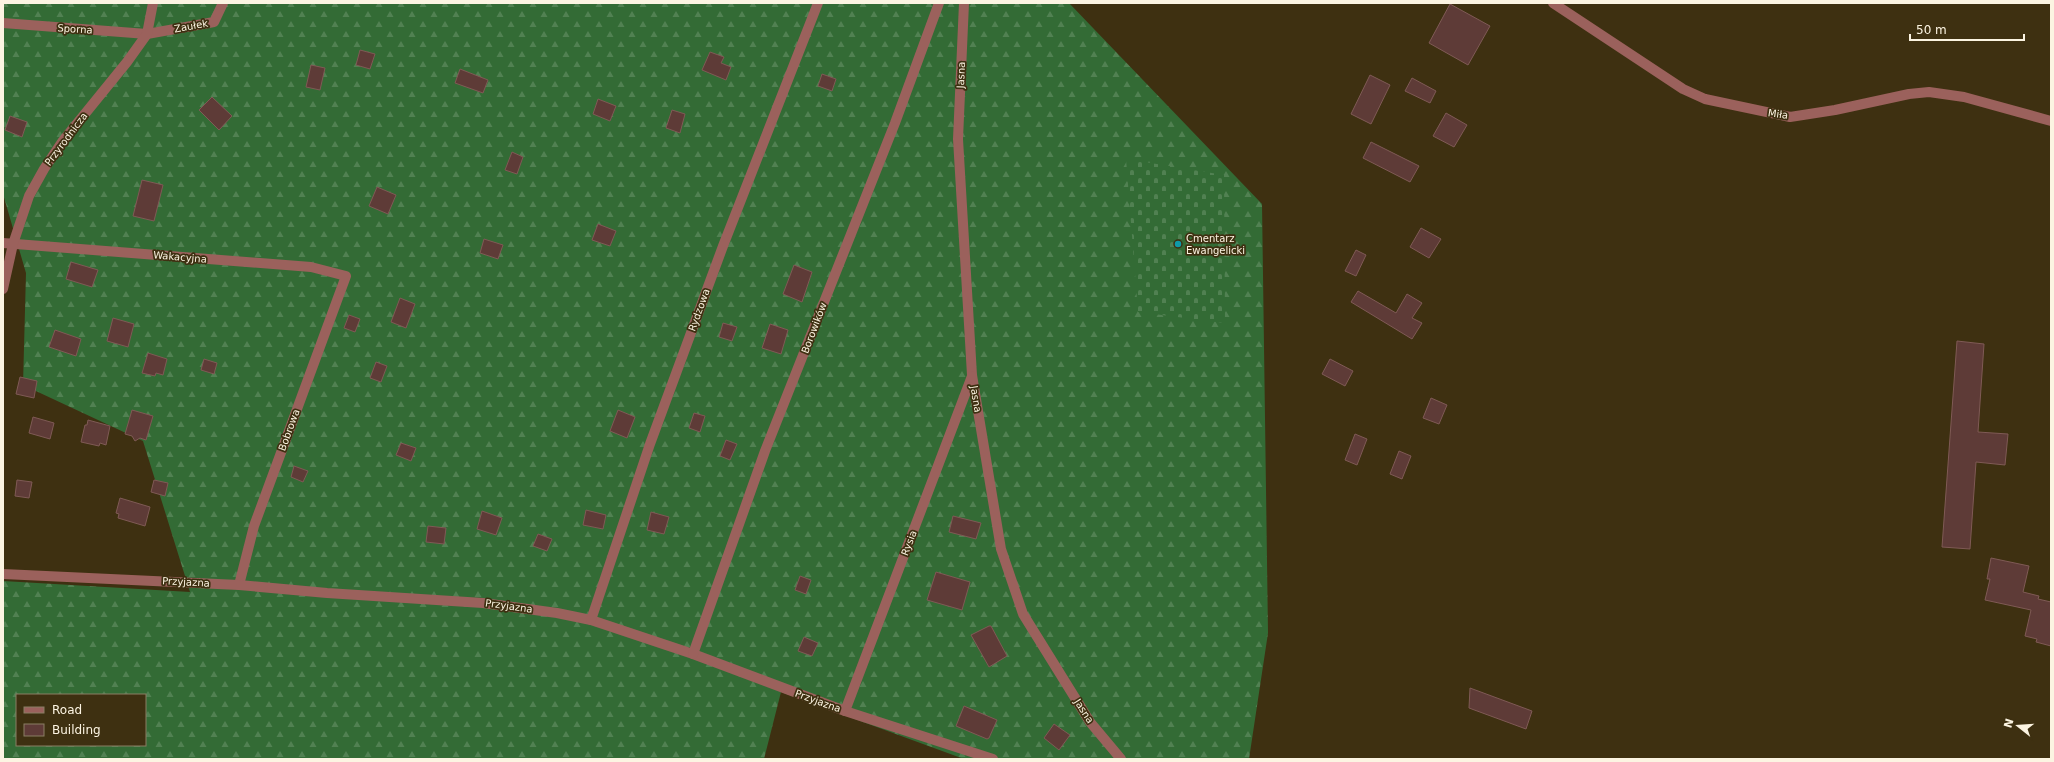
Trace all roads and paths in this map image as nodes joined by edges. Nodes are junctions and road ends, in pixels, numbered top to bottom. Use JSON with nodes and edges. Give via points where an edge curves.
{"nodes":[{"id":1,"x":153,"y":3,"type":"edge"},
{"id":2,"x":223,"y":3,"type":"edge"},
{"id":3,"x":818,"y":3,"type":"edge"},
{"id":4,"x":939,"y":3,"type":"edge"},
{"id":5,"x":964,"y":3,"type":"edge"},
{"id":6,"x":1553,"y":3,"type":"edge"},
{"id":7,"x":3,"y":24,"type":"edge"},
{"id":8,"x":146,"y":34,"type":"junction"},
{"id":9,"x":2051,"y":121,"type":"edge"},
{"id":10,"x":8,"y":244,"type":"edge"},
{"id":11,"x":346,"y":276,"type":"joint"},
{"id":12,"x":3,"y":289,"type":"edge"},
{"id":13,"x":972,"y":375,"type":"junction"},
{"id":14,"x":3,"y":574,"type":"edge"},
{"id":15,"x":239,"y":585,"type":"junction"},
{"id":16,"x":592,"y":620,"type":"junction"},
{"id":17,"x":693,"y":654,"type":"junction"},
{"id":18,"x":845,"y":710,"type":"junction"},
{"id":19,"x":993,"y":759,"type":"edge"},
{"id":20,"x":1121,"y":759,"type":"edge"}],
"edges":[{"from":1,"to":8,"type":"street","name":"Przyrodnicza"},
{"from":2,"to":8,"type":"street","name":"Zaułek","via":[[214,22]]},
{"from":3,"to":16,"type":"street","name":"Rydzowa","via":[[720,253],[650,444]]},
{"from":4,"to":17,"type":"street","name":"Borowików","via":[[895,122],[765,451]]},
{"from":5,"to":13,"type":"street","name":"Jasna","via":[[958,139]]},
{"from":6,"to":9,"type":"street","name":"Miła","via":[[1683,89],[1705,100],[1790,117],[1929,92],[1964,97]]},
{"from":7,"to":8,"type":"street","name":"Sporna"},
{"from":8,"to":10,"type":"street","name":"Przyrodnicza","via":[[44,169]]},
{"from":10,"to":11,"type":"street","name":"Wakacyjna","via":[[311,267]]},
{"from":10,"to":12,"type":"street","name":"Przyrodnicza"},
{"from":11,"to":15,"type":"street","name":"Bobrowa","via":[[254,526]]},
{"from":13,"to":18,"type":"street","name":"Rysia"},
{"from":13,"to":20,"type":"street","name":"Jasna","via":[[1001,549],[1023,614],[1090,722]]},
{"from":14,"to":15,"type":"street","name":"Przyjazna"},
{"from":15,"to":16,"type":"street","name":"Przyjazna","via":[[483,603]]},
{"from":16,"to":17,"type":"street","name":"Przyjazna"},
{"from":17,"to":18,"type":"street","name":"Przyjazna"},
{"from":18,"to":19,"type":"street","name":"Przyjazna"}]}
